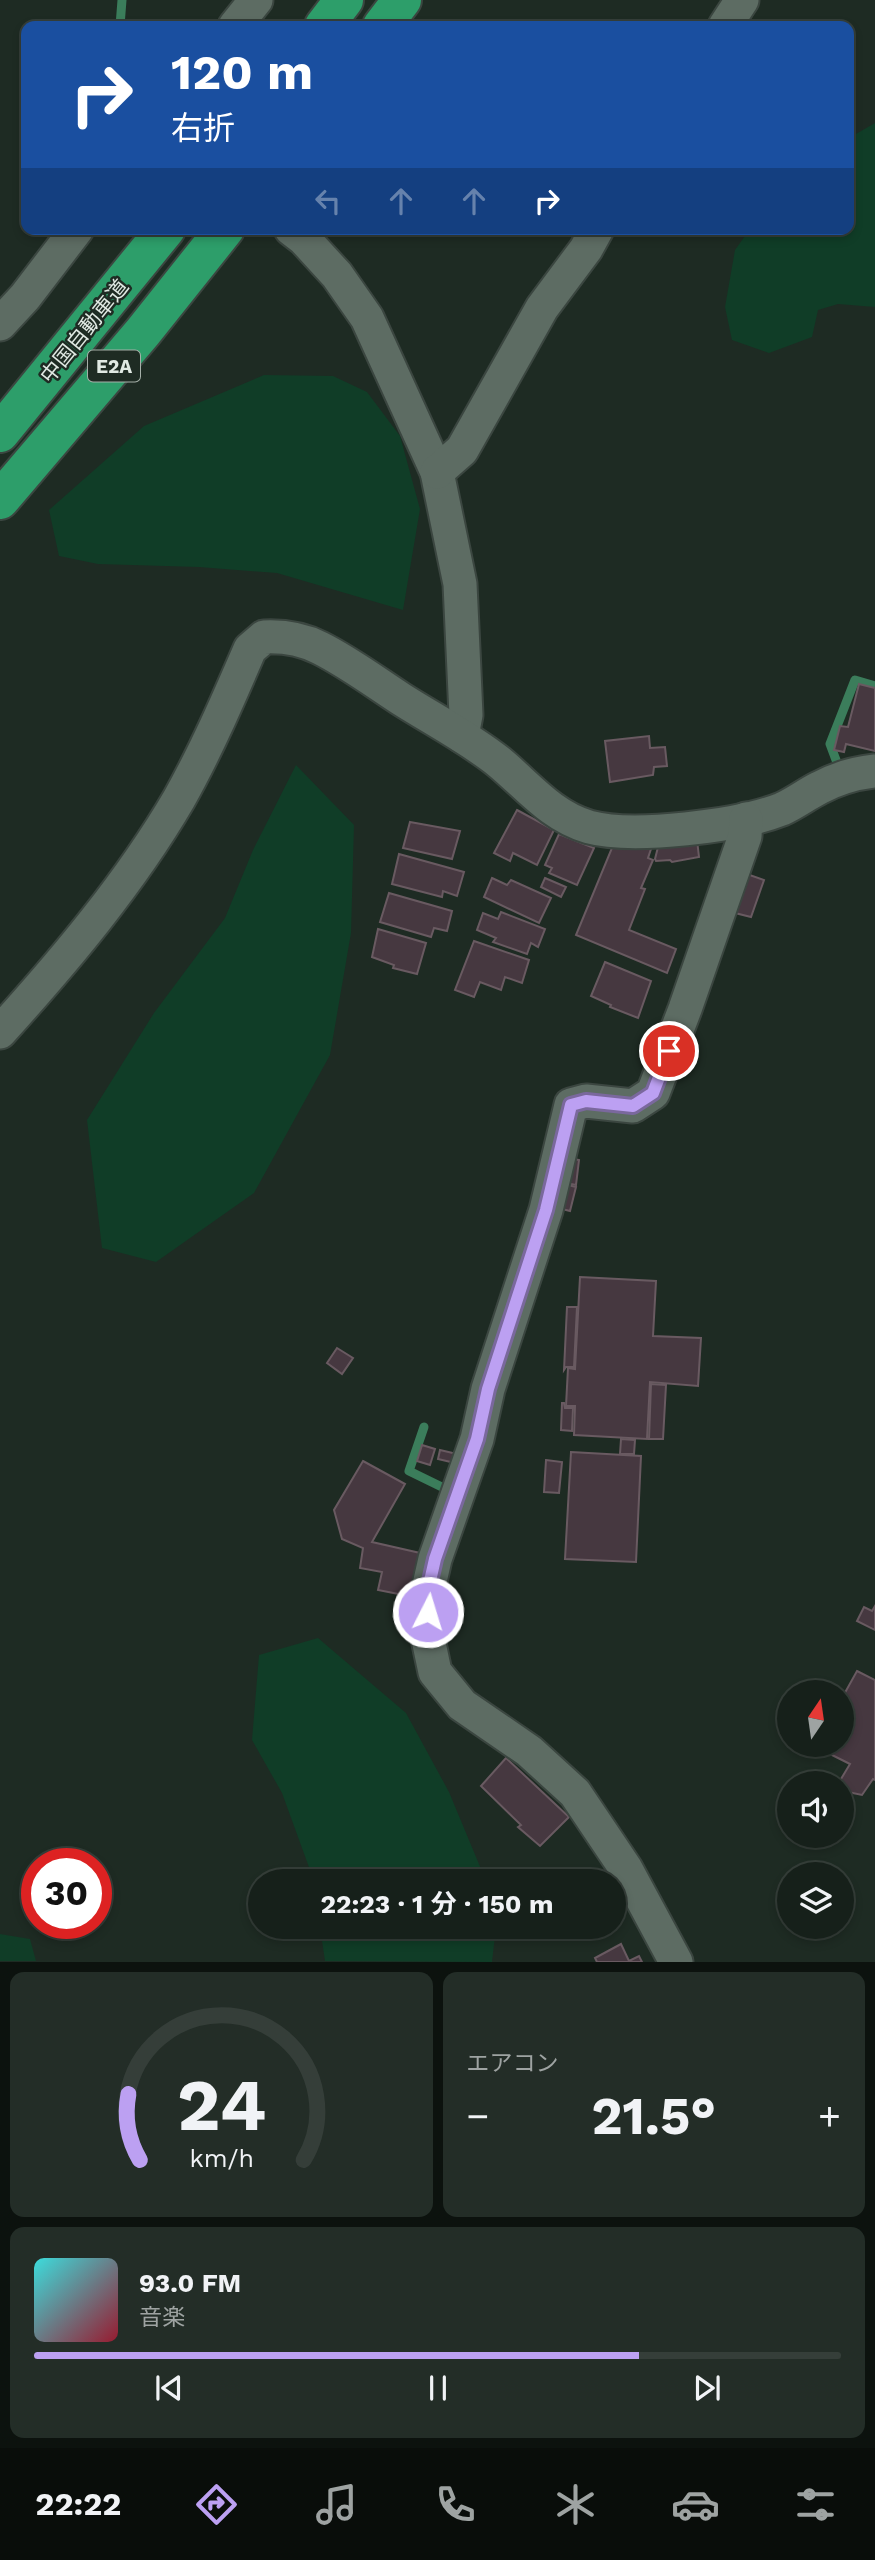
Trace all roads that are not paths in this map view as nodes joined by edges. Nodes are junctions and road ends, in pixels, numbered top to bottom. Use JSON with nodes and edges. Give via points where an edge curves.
{"nodes":[{"id":1,"x":256,"y":0,"type":"edge"},
{"id":2,"x":344,"y":0,"type":"edge"},
{"id":3,"x":402,"y":0,"type":"edge"},
{"id":4,"x":742,"y":0,"type":"edge"},
{"id":5,"x":239,"y":21,"type":"edge"},
{"id":6,"x":328,"y":21,"type":"edge"},
{"id":7,"x":386,"y":21,"type":"edge"},
{"id":8,"x":728,"y":21,"type":"edge"},
{"id":9,"x":72,"y":235,"type":"edge"},
{"id":10,"x":161,"y":235,"type":"edge"},
{"id":11,"x":220,"y":235,"type":"edge"},
{"id":12,"x":299,"y":235,"type":"edge"},
{"id":13,"x":594,"y":235,"type":"edge"},
{"id":14,"x":0,"y":324,"type":"edge"},
{"id":15,"x":0,"y":433,"type":"edge"},
{"id":16,"x":437,"y":472,"type":"junction"},
{"id":17,"x":0,"y":500,"type":"edge"},
{"id":18,"x":462,"y":736,"type":"junction"},
{"id":19,"x":875,"y":771,"type":"edge"},
{"id":20,"x":746,"y":819,"type":"junction"},
{"id":21,"x":0,"y":1032,"type":"edge"},
{"id":22,"x":676,"y":1962,"type":"edge"}],
"edges":[{"from":1,"to":5,"type":"street"},
{"from":2,"to":6,"type":"highway"},
{"from":3,"to":7,"type":"highway"},
{"from":4,"to":8,"type":"street"},
{"from":9,"to":14,"type":"street"},
{"from":10,"to":15,"type":"highway","name":"中国自動車道","number":"E2A"},
{"from":11,"to":17,"type":"highway","number":"E2A"},
{"from":12,"to":16,"type":"street","via":[[337,275],[367,318]]},
{"from":13,"to":16,"type":"street","via":[[542,308],[462,450]]},
{"from":16,"to":18,"type":"street","via":[[460,584],[466,716]]},
{"from":18,"to":20,"type":"street","via":[[534,797],[589,827],[682,830]]},
{"from":18,"to":21,"type":"street","via":[[320,648],[286,636],[264,637],[250,649],[178,800],[127,878],[45,983]]},
{"from":19,"to":20,"type":"street","via":[[822,786],[782,808]]},
{"from":20,"to":22,"type":"street","via":[[745,836],[653,1093],[633,1106],[586,1101],[571,1105],[546,1210],[428,1590],[428,1634],[435,1672],[462,1705],[529,1751],[575,1793],[626,1869]]}]}
